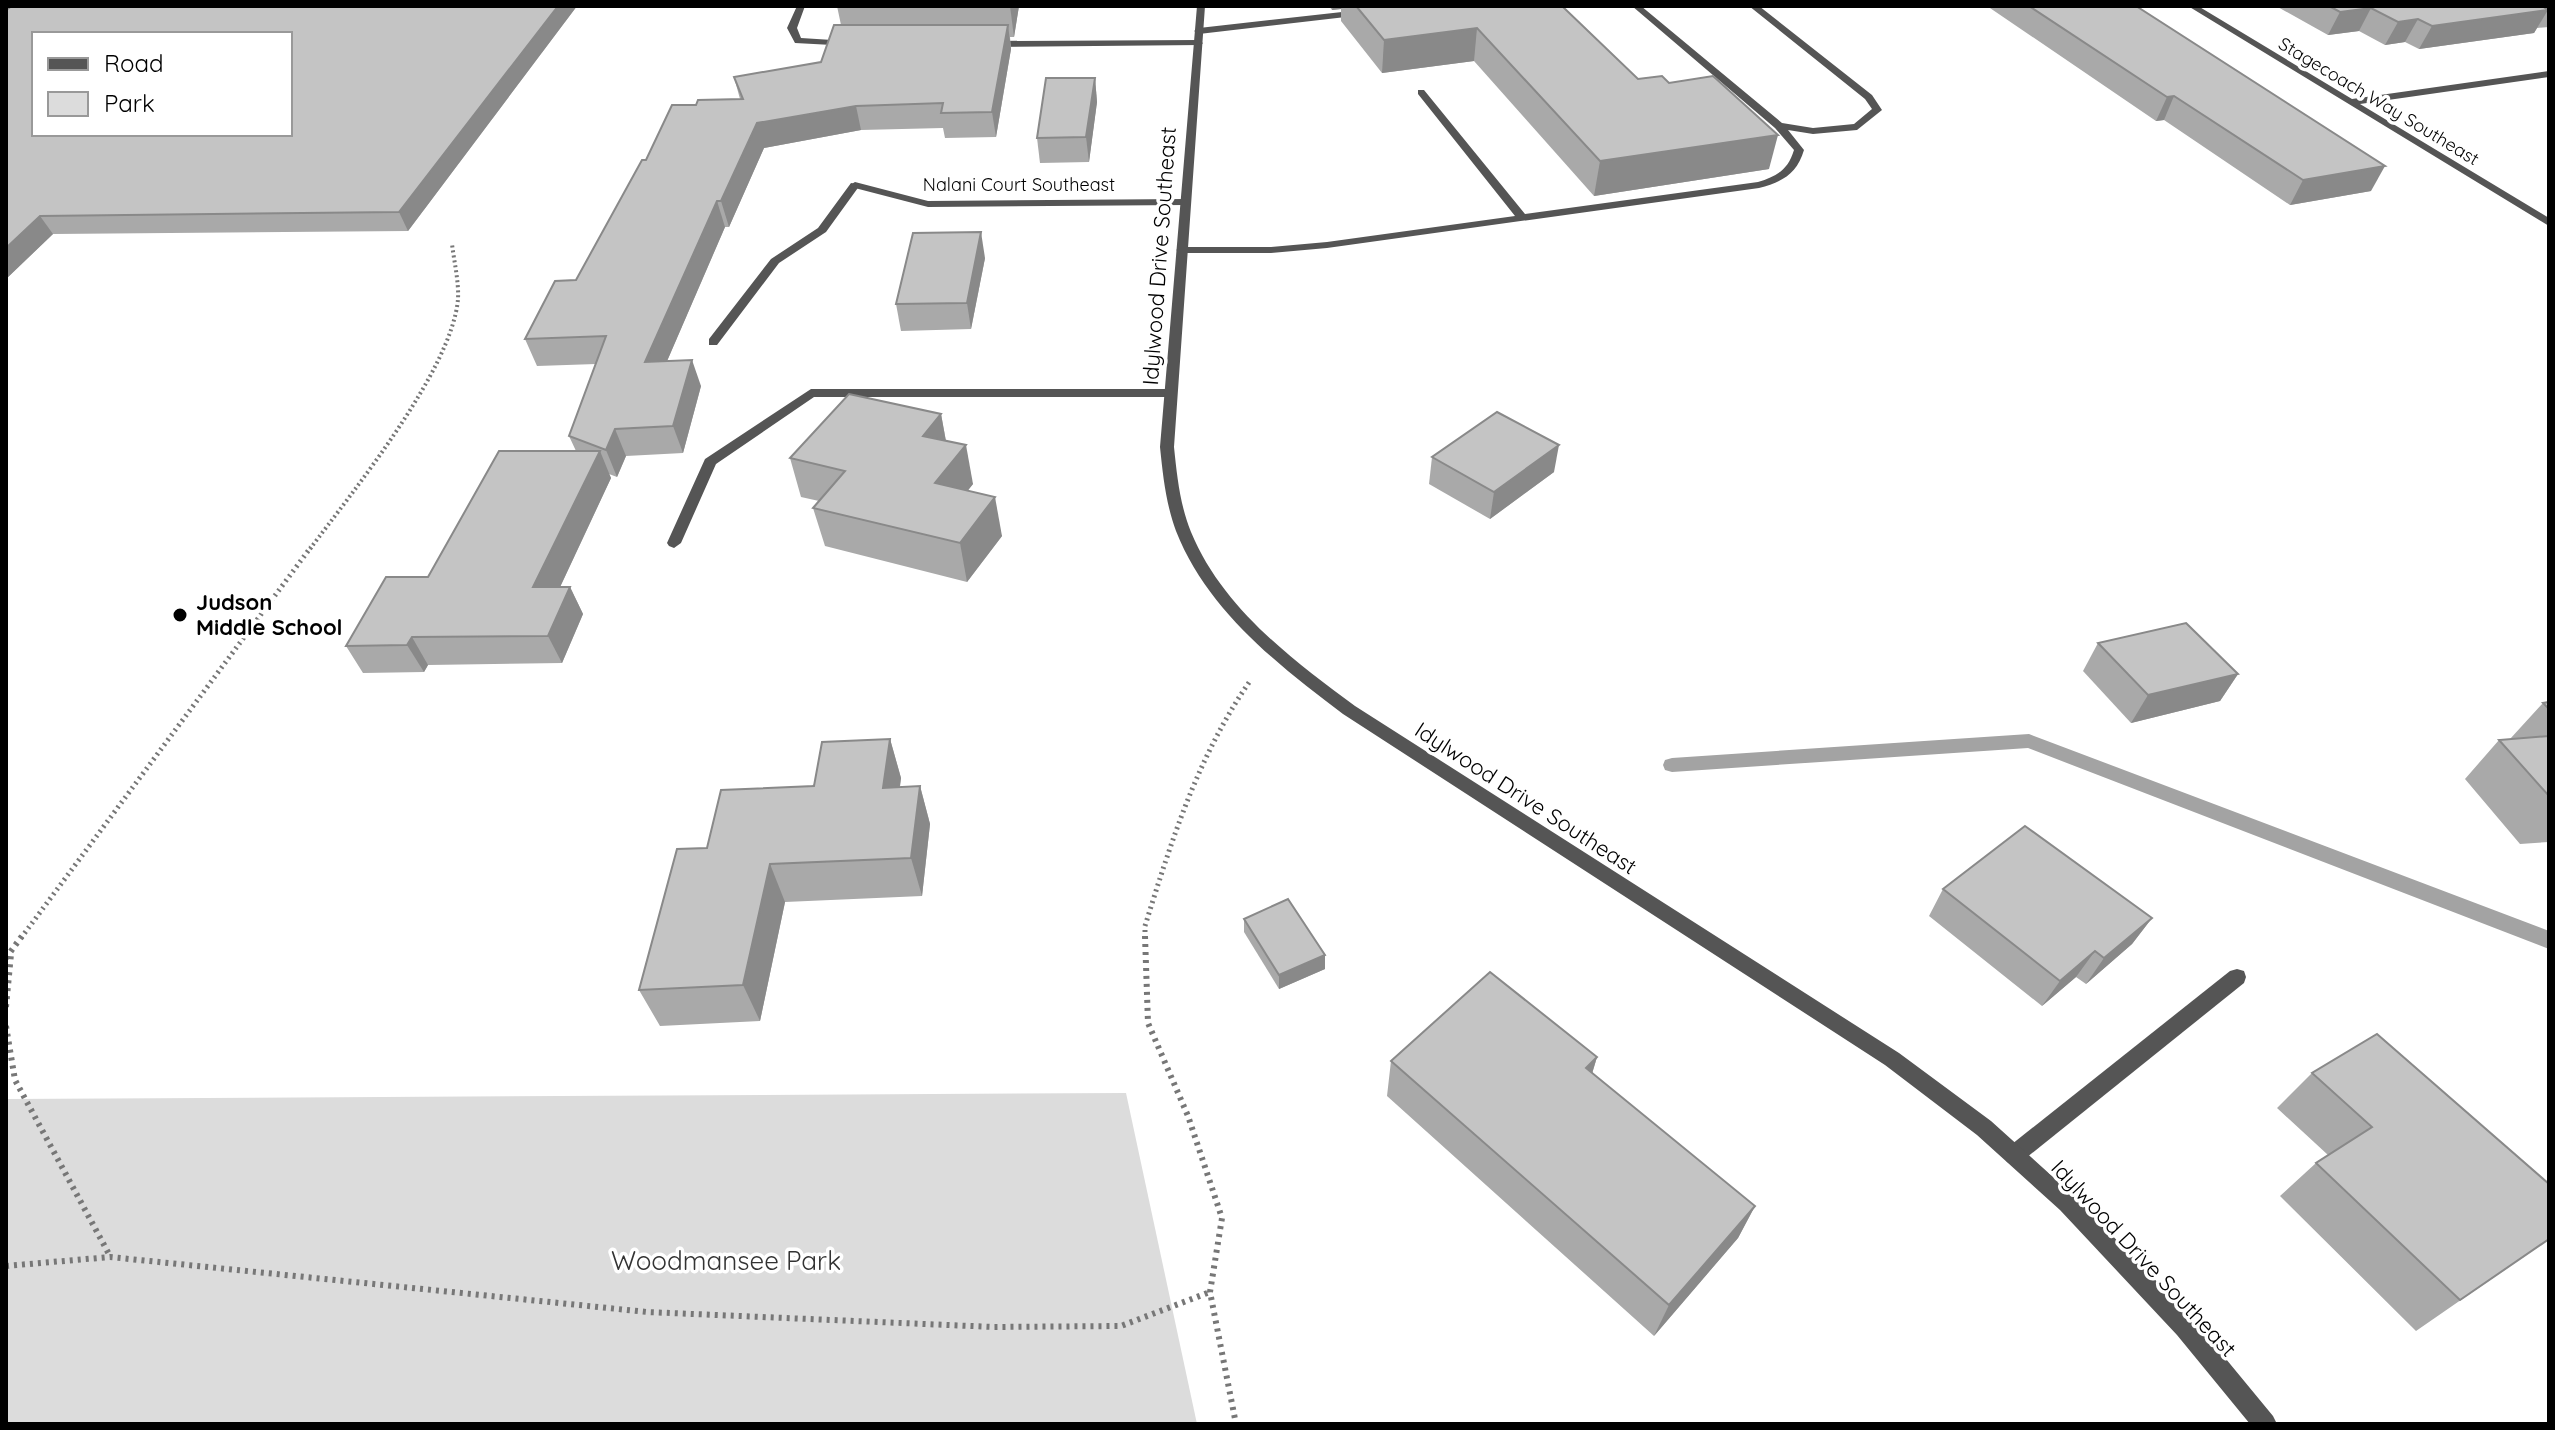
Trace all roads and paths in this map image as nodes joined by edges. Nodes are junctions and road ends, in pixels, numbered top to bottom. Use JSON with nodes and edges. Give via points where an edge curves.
{"nodes":[{"id":1,"x":801,"y":6,"type":"edge"},
{"id":2,"x":1201,"y":6,"type":"edge"},
{"id":3,"x":1636,"y":6,"type":"edge"},
{"id":4,"x":1753,"y":6,"type":"edge"},
{"id":5,"x":2192,"y":6,"type":"edge"},
{"id":6,"x":1366,"y":12,"type":"edge"},
{"id":7,"x":1198,"y":37,"type":"junction"},
{"id":8,"x":868,"y":44,"type":"edge"},
{"id":9,"x":978,"y":44,"type":"edge"},
{"id":10,"x":2549,"y":74,"type":"edge"},
{"id":11,"x":1421,"y":92,"type":"dead end"},
{"id":12,"x":2350,"y":102,"type":"junction"},
{"id":13,"x":1779,"y":126,"type":"junction"},
{"id":14,"x":1185,"y":202,"type":"junction"},
{"id":15,"x":1523,"y":219,"type":"junction"},
{"id":16,"x":2549,"y":223,"type":"edge"},
{"id":17,"x":452,"y":244,"type":"dead end"},
{"id":18,"x":1182,"y":250,"type":"junction"},
{"id":19,"x":713,"y":342,"type":"dead end"},
{"id":20,"x":1171,"y":393,"type":"junction"},
{"id":21,"x":674,"y":543,"type":"dead end"},
{"id":22,"x":1272,"y":649,"type":"junction"},
{"id":23,"x":8,"y":955,"type":"edge"},
{"id":24,"x":2237,"y":977,"type":"dead end"},
{"id":25,"x":6,"y":1007,"type":"edge"},
{"id":26,"x":6,"y":1026,"type":"edge"},
{"id":27,"x":2014,"y":1155,"type":"junction"},
{"id":28,"x":110,"y":1257,"type":"junction"},
{"id":29,"x":6,"y":1266,"type":"edge"},
{"id":30,"x":1210,"y":1292,"type":"junction"},
{"id":31,"x":1236,"y":1424,"type":"edge"},
{"id":32,"x":2265,"y":1424,"type":"edge"}],
"edges":[{"from":1,"to":8,"type":"street","via":[[792,28],[798,41]]},
{"from":2,"to":7,"type":"street","name":"Idylwood Drive Southeast"},
{"from":3,"to":13,"type":"street"},
{"from":4,"to":13,"type":"street","via":[[1869,97],[1877,110],[1857,127],[1813,131]]},
{"from":5,"to":12,"type":"street","name":"Stagecoach Way Southeast"},
{"from":6,"to":7,"type":"street"},
{"from":7,"to":9,"type":"street"},
{"from":7,"to":14,"type":"street","name":"Idylwood Drive Southeast"},
{"from":10,"to":12,"type":"street"},
{"from":11,"to":15,"type":"street"},
{"from":12,"to":16,"type":"street","name":"Stagecoach Way Southeast"},
{"from":13,"to":15,"type":"street","via":[[1799,150],[1789,174],[1779,179]]},
{"from":14,"to":18,"type":"street","name":"Idylwood Drive Southeast"},
{"from":14,"to":19,"type":"street","name":"Nalani Court Southeast","via":[[928,204],[855,185],[822,230],[775,261]]},
{"from":15,"to":18,"type":"street","via":[[1327,245]]},
{"from":17,"to":23,"type":"path","via":[[458,299],[441,352],[390,441]]},
{"from":18,"to":20,"type":"street","name":"Idylwood Drive Southeast"},
{"from":20,"to":21,"type":"street","via":[[811,393],[710,462]]},
{"from":20,"to":22,"type":"street","name":"Idylwood Drive Southeast","via":[[1167,447],[1173,497],[1186,539],[1234,612]]},
{"from":22,"to":27,"type":"street","name":"Idylwood Drive Southeast","via":[[1412,752],[1892,1059]]},
{"from":22,"to":30,"type":"path","via":[[1215,736],[1181,811],[1145,926],[1148,1023],[1188,1116],[1222,1218]]},
{"from":23,"to":25,"type":"path"},
{"from":24,"to":27,"type":"street"},
{"from":26,"to":28,"type":"path","via":[[15,1080]]},
{"from":27,"to":32,"type":"street","name":"Idylwood Drive Southeast","via":[[2174,1316]]},
{"from":28,"to":29,"type":"path"},
{"from":28,"to":30,"type":"path","via":[[647,1312],[994,1327],[1121,1326]]},
{"from":30,"to":31,"type":"path"}]}
